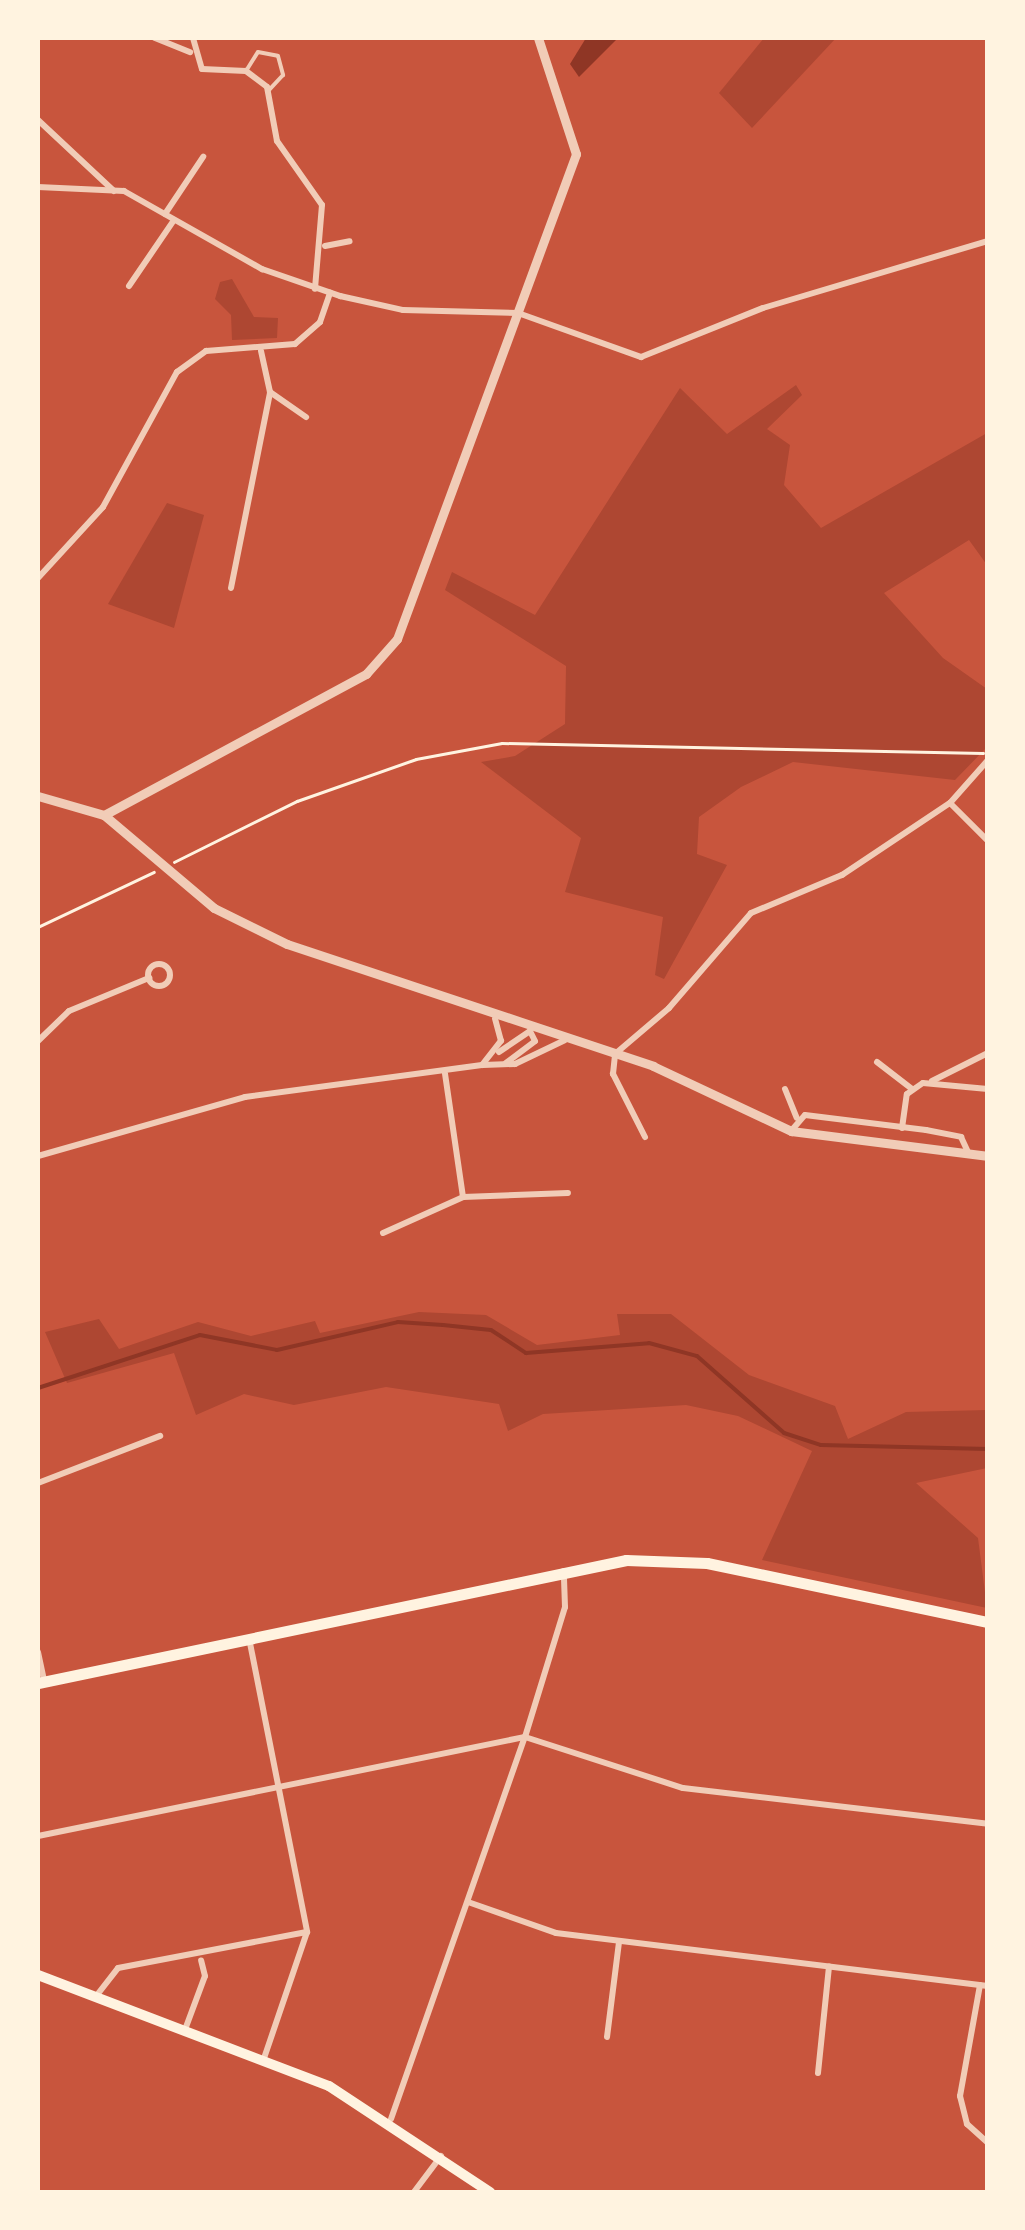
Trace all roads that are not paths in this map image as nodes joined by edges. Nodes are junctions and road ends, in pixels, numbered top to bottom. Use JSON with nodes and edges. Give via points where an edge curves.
{"nodes":[{"id":1,"x":154,"y":38,"type":"edge"},
{"id":2,"x":193,"y":38,"type":"edge"},
{"id":3,"x":538,"y":38,"type":"edge"},
{"id":4,"x":190,"y":52,"type":"junction"},
{"id":5,"x":246,"y":72,"type":"junction"},
{"id":6,"x":267,"y":92,"type":"junction"},
{"id":7,"x":38,"y":120,"type":"edge"},
{"id":8,"x":204,"y":157,"type":"dead end"},
{"id":9,"x":38,"y":187,"type":"edge"},
{"id":10,"x":114,"y":191,"type":"junction"},
{"id":11,"x":165,"y":214,"type":"junction"},
{"id":12,"x":174,"y":220,"type":"junction"},
{"id":13,"x":350,"y":241,"type":"dead end"},
{"id":14,"x":988,"y":241,"type":"edge"},
{"id":15,"x":325,"y":246,"type":"junction"},
{"id":16,"x":129,"y":286,"type":"dead end"},
{"id":17,"x":316,"y":289,"type":"junction"},
{"id":18,"x":330,"y":293,"type":"junction"},
{"id":19,"x":518,"y":312,"type":"junction"},
{"id":20,"x":262,"y":351,"type":"junction"},
{"id":21,"x":270,"y":392,"type":"junction"},
{"id":22,"x":306,"y":417,"type":"dead end"},
{"id":23,"x":38,"y":578,"type":"edge"},
{"id":24,"x":232,"y":588,"type":"dead end"},
{"id":25,"x":988,"y":757,"type":"edge"},
{"id":26,"x":38,"y":796,"type":"edge"},
{"id":27,"x":950,"y":802,"type":"junction"},
{"id":28,"x":104,"y":815,"type":"junction"},
{"id":29,"x":988,"y":840,"type":"edge"},
{"id":30,"x":149,"y":978,"type":"dead end"},
{"id":31,"x":495,"y":1019,"type":"junction"},
{"id":32,"x":530,"y":1030,"type":"junction"},
{"id":33,"x":38,"y":1040,"type":"edge"},
{"id":34,"x":565,"y":1040,"type":"junction"},
{"id":35,"x":497,"y":1052,"type":"junction"},
{"id":36,"x":988,"y":1053,"type":"edge"},
{"id":37,"x":615,"y":1054,"type":"junction"},
{"id":38,"x":877,"y":1062,"type":"dead end"},
{"id":39,"x":482,"y":1065,"type":"junction"},
{"id":40,"x":502,"y":1066,"type":"junction"},
{"id":41,"x":444,"y":1073,"type":"junction"},
{"id":42,"x":931,"y":1081,"type":"junction"},
{"id":43,"x":786,"y":1089,"type":"dead end"},
{"id":44,"x":912,"y":1089,"type":"junction"},
{"id":45,"x":988,"y":1089,"type":"edge"},
{"id":46,"x":796,"y":1118,"type":"junction"},
{"id":47,"x":902,"y":1128,"type":"junction"},
{"id":48,"x":791,"y":1131,"type":"junction"},
{"id":49,"x":646,"y":1137,"type":"dead end"},
{"id":50,"x":969,"y":1155,"type":"junction"},
{"id":51,"x":38,"y":1156,"type":"edge"},
{"id":52,"x":988,"y":1156,"type":"edge"},
{"id":53,"x":568,"y":1192,"type":"dead end"},
{"id":54,"x":464,"y":1198,"type":"junction"},
{"id":55,"x":383,"y":1233,"type":"dead end"},
{"id":56,"x":160,"y":1436,"type":"dead end"},
{"id":57,"x":38,"y":1482,"type":"edge"},
{"id":58,"x":564,"y":1571,"type":"junction"},
{"id":59,"x":988,"y":1622,"type":"edge"},
{"id":60,"x":249,"y":1638,"type":"junction"},
{"id":61,"x":38,"y":1652,"type":"edge"},
{"id":62,"x":41,"y":1683,"type":"edge"},
{"id":63,"x":525,"y":1737,"type":"junction"},
{"id":64,"x":278,"y":1786,"type":"junction"},
{"id":65,"x":988,"y":1824,"type":"edge"},
{"id":66,"x":38,"y":1836,"type":"edge"},
{"id":67,"x":468,"y":1902,"type":"junction"},
{"id":68,"x":307,"y":1932,"type":"junction"},
{"id":69,"x":619,"y":1942,"type":"junction"},
{"id":70,"x":201,"y":1960,"type":"dead end"},
{"id":71,"x":829,"y":1967,"type":"junction"},
{"id":72,"x":38,"y":1975,"type":"edge"},
{"id":73,"x":984,"y":1985,"type":"edge"},
{"id":74,"x":97,"y":1995,"type":"junction"},
{"id":75,"x":186,"y":2028,"type":"junction"},
{"id":76,"x":607,"y":2037,"type":"dead end"},
{"id":77,"x":264,"y":2058,"type":"junction"},
{"id":78,"x":818,"y":2073,"type":"dead end"},
{"id":79,"x":390,"y":2120,"type":"junction"},
{"id":80,"x":988,"y":2143,"type":"edge"},
{"id":81,"x":442,"y":2155,"type":"junction"},
{"id":82,"x":414,"y":2192,"type":"edge"},
{"id":83,"x":490,"y":2192,"type":"edge"}],
"edges":[{"from":1,"to":4,"type":"street"},
{"from":2,"to":4,"type":"street"},
{"from":3,"to":19,"type":"street","via":[[576,154]]},
{"from":4,"to":5,"type":"street","via":[[210,73]]},
{"from":5,"to":6,"type":"street"},
{"from":5,"to":6,"type":"lane","via":[[258,52],[278,56],[284,75]]},
{"from":6,"to":15,"type":"street","via":[[277,141],[322,205]]},
{"from":7,"to":10,"type":"street"},
{"from":8,"to":11,"type":"street"},
{"from":9,"to":10,"type":"street"},
{"from":10,"to":11,"type":"street"},
{"from":11,"to":12,"type":"street"},
{"from":12,"to":16,"type":"street"},
{"from":12,"to":17,"type":"street"},
{"from":13,"to":15,"type":"street"},
{"from":14,"to":19,"type":"street","via":[[763,308],[650,356]]},
{"from":15,"to":17,"type":"street"},
{"from":17,"to":18,"type":"street"},
{"from":18,"to":19,"type":"street","via":[[404,310]]},
{"from":18,"to":20,"type":"street","via":[[308,336]]},
{"from":19,"to":28,"type":"street","via":[[383,659]]},
{"from":20,"to":21,"type":"street"},
{"from":20,"to":23,"type":"street","via":[[206,352],[177,372],[103,507]]},
{"from":21,"to":22,"type":"street"},
{"from":21,"to":24,"type":"street"},
{"from":25,"to":27,"type":"street"},
{"from":26,"to":28,"type":"street"},
{"from":27,"to":29,"type":"street"},
{"from":27,"to":37,"type":"street","via":[[842,874],[751,913]]},
{"from":28,"to":31,"type":"street","via":[[234,920]]},
{"from":30,"to":33,"type":"street","via":[[68,1010]]},
{"from":31,"to":32,"type":"street"},
{"from":31,"to":35,"type":"street"},
{"from":32,"to":34,"type":"street"},
{"from":32,"to":35,"type":"street"},
{"from":32,"to":40,"type":"street","via":[[535,1041]]},
{"from":34,"to":37,"type":"street"},
{"from":34,"to":40,"type":"street"},
{"from":35,"to":39,"type":"street"},
{"from":36,"to":42,"type":"street"},
{"from":37,"to":48,"type":"street"},
{"from":37,"to":49,"type":"street","via":[[612,1074]]},
{"from":38,"to":44,"type":"street"},
{"from":39,"to":40,"type":"street"},
{"from":39,"to":41,"type":"street"},
{"from":41,"to":51,"type":"street","via":[[246,1097]]},
{"from":41,"to":54,"type":"street"},
{"from":42,"to":44,"type":"street"},
{"from":42,"to":45,"type":"street"},
{"from":43,"to":46,"type":"street"},
{"from":44,"to":47,"type":"street"},
{"from":46,"to":47,"type":"street"},
{"from":46,"to":48,"type":"street"},
{"from":47,"to":50,"type":"street","via":[[961,1137]]},
{"from":48,"to":50,"type":"street"},
{"from":50,"to":52,"type":"street"},
{"from":53,"to":54,"type":"street"},
{"from":54,"to":55,"type":"street"},
{"from":56,"to":57,"type":"street"},
{"from":58,"to":59,"type":"main road","via":[[666,1558]]},
{"from":58,"to":60,"type":"main road"},
{"from":58,"to":63,"type":"street","via":[[565,1607]]},
{"from":60,"to":62,"type":"main road"},
{"from":60,"to":64,"type":"street"},
{"from":61,"to":62,"type":"street"},
{"from":63,"to":64,"type":"street"},
{"from":63,"to":65,"type":"street","via":[[683,1788]]},
{"from":63,"to":67,"type":"street"},
{"from":64,"to":66,"type":"street"},
{"from":64,"to":68,"type":"street"},
{"from":67,"to":69,"type":"street","via":[[556,1933]]},
{"from":67,"to":79,"type":"street"},
{"from":68,"to":74,"type":"street","via":[[118,1968]]},
{"from":68,"to":77,"type":"street"},
{"from":69,"to":71,"type":"street"},
{"from":69,"to":76,"type":"street"},
{"from":70,"to":75,"type":"street","via":[[205,1976]]},
{"from":71,"to":73,"type":"street"},
{"from":71,"to":78,"type":"street"},
{"from":72,"to":74,"type":"main road"},
{"from":73,"to":80,"type":"street","via":[[960,2096],[967,2124]]},
{"from":74,"to":75,"type":"main road"},
{"from":75,"to":77,"type":"main road"},
{"from":77,"to":79,"type":"main road"},
{"from":79,"to":81,"type":"main road"},
{"from":81,"to":82,"type":"street"},
{"from":81,"to":83,"type":"main road"}]}
